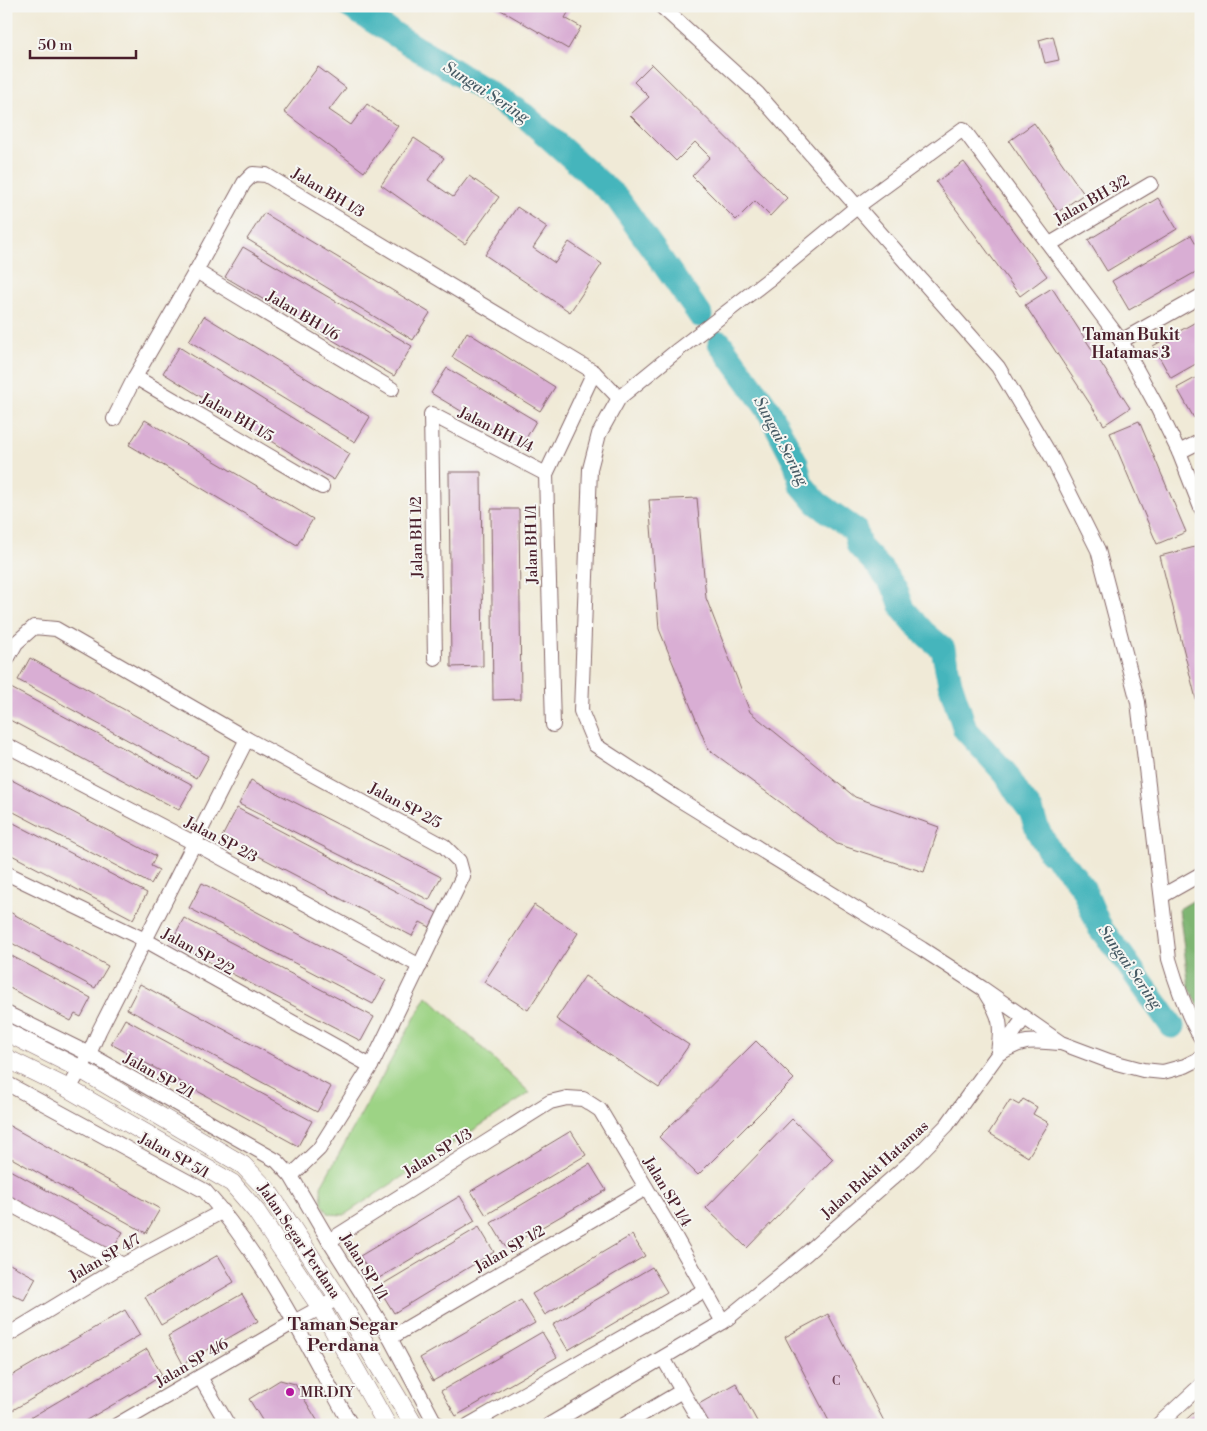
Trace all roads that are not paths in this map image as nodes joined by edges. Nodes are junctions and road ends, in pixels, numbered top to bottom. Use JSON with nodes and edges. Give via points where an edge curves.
{"nodes":[{"id":1,"x":660,"y":6,"type":"edge"},
{"id":2,"x":1152,"y":184,"type":"dead end"},
{"id":3,"x":858,"y":206,"type":"junction"},
{"id":4,"x":1050,"y":244,"type":"junction"},
{"id":5,"x":196,"y":271,"type":"junction"},
{"id":6,"x":1201,"y":296,"type":"edge"},
{"id":7,"x":1122,"y":340,"type":"junction"},
{"id":8,"x":594,"y":372,"type":"junction"},
{"id":9,"x":135,"y":377,"type":"junction"},
{"id":10,"x":392,"y":389,"type":"dead end"},
{"id":11,"x":619,"y":398,"type":"junction"},
{"id":12,"x":431,"y":414,"type":"joint"},
{"id":13,"x":114,"y":419,"type":"dead end"},
{"id":14,"x":1201,"y":441,"type":"edge"},
{"id":15,"x":1179,"y":452,"type":"junction"},
{"id":16,"x":546,"y":474,"type":"junction"},
{"id":17,"x":322,"y":487,"type":"dead end"},
{"id":18,"x":1201,"y":508,"type":"edge"},
{"id":19,"x":435,"y":658,"type":"dead end"},
{"id":20,"x":6,"y":661,"type":"edge"},
{"id":21,"x":553,"y":724,"type":"dead end"},
{"id":22,"x":247,"y":740,"type":"junction"},
{"id":23,"x":6,"y":745,"type":"edge"},
{"id":24,"x":194,"y":843,"type":"junction"},
{"id":25,"x":6,"y":873,"type":"edge"},
{"id":26,"x":1201,"y":874,"type":"edge"},
{"id":27,"x":1162,"y":896,"type":"junction"},
{"id":28,"x":145,"y":940,"type":"junction"},
{"id":29,"x":420,"y":966,"type":"junction"},
{"id":30,"x":982,"y":988,"type":"junction"},
{"id":31,"x":6,"y":1013,"type":"edge"},
{"id":32,"x":1024,"y":1018,"type":"junction"},
{"id":33,"x":6,"y":1032,"type":"edge"},
{"id":34,"x":1201,"y":1038,"type":"edge"},
{"id":35,"x":1061,"y":1043,"type":"junction"},
{"id":36,"x":998,"y":1055,"type":"junction"},
{"id":37,"x":6,"y":1058,"type":"edge"},
{"id":38,"x":1201,"y":1058,"type":"edge"},
{"id":39,"x":84,"y":1062,"type":"junction"},
{"id":40,"x":371,"y":1066,"type":"junction"},
{"id":41,"x":6,"y":1083,"type":"edge"},
{"id":42,"x":69,"y":1090,"type":"junction"},
{"id":43,"x":567,"y":1098,"type":"joint"},
{"id":44,"x":291,"y":1176,"type":"junction"},
{"id":45,"x":646,"y":1188,"type":"junction"},
{"id":46,"x":6,"y":1202,"type":"edge"},
{"id":47,"x":223,"y":1211,"type":"junction"},
{"id":48,"x":329,"y":1241,"type":"junction"},
{"id":49,"x":123,"y":1265,"type":"junction"},
{"id":50,"x":705,"y":1290,"type":"junction"},
{"id":51,"x":338,"y":1298,"type":"junction"},
{"id":52,"x":321,"y":1308,"type":"junction"},
{"id":53,"x":724,"y":1322,"type":"junction"},
{"id":54,"x":288,"y":1325,"type":"junction"},
{"id":55,"x":6,"y":1336,"type":"edge"},
{"id":56,"x":390,"y":1338,"type":"junction"},
{"id":57,"x":663,"y":1358,"type":"junction"},
{"id":58,"x":200,"y":1377,"type":"junction"},
{"id":59,"x":1201,"y":1385,"type":"edge"},
{"id":60,"x":682,"y":1391,"type":"junction"},
{"id":61,"x":117,"y":1425,"type":"edge"},
{"id":62,"x":228,"y":1425,"type":"edge"},
{"id":63,"x":351,"y":1425,"type":"edge"},
{"id":64,"x":387,"y":1425,"type":"edge"},
{"id":65,"x":414,"y":1425,"type":"edge"},
{"id":66,"x":440,"y":1425,"type":"edge"},
{"id":67,"x":469,"y":1425,"type":"edge"},
{"id":68,"x":549,"y":1425,"type":"edge"},
{"id":69,"x":624,"y":1425,"type":"edge"},
{"id":70,"x":702,"y":1425,"type":"edge"},
{"id":71,"x":1158,"y":1425,"type":"edge"}],
"edges":[{"from":1,"to":3,"type":"street","via":[[758,94]]},
{"from":2,"to":4,"type":"street","name":"Jalan BH 3/2"},
{"from":3,"to":4,"type":"street","via":[[963,129]]},
{"from":3,"to":11,"type":"street"},
{"from":3,"to":27,"type":"street","via":[[998,367],[1052,458],[1098,550],[1138,702]]},
{"from":4,"to":7,"type":"street"},
{"from":5,"to":8,"type":"street","name":"Jalan BH 1/3","via":[[244,183],[253,174],[266,174]]},
{"from":5,"to":9,"type":"street","name":"Jalan BH 1/3"},
{"from":5,"to":10,"type":"street","name":"Jalan BH 1/6"},
{"from":6,"to":7,"type":"street"},
{"from":7,"to":15,"type":"street"},
{"from":8,"to":11,"type":"street","name":"Jalan BH 1/3"},
{"from":8,"to":16,"type":"street","name":"Jalan BH 1/1"},
{"from":9,"to":13,"type":"street","name":"Jalan BH 1/3"},
{"from":9,"to":17,"type":"street","name":"Jalan BH 1/5"},
{"from":11,"to":30,"type":"street","via":[[599,434],[590,469],[581,711],[595,745]]},
{"from":12,"to":16,"type":"street","name":"Jalan BH 1/4"},
{"from":12,"to":19,"type":"street","name":"Jalan BH 1/2"},
{"from":14,"to":15,"type":"street"},
{"from":15,"to":18,"type":"street"},
{"from":16,"to":21,"type":"street","name":"Jalan BH 1/1"},
{"from":20,"to":22,"type":"street","name":"Jalan SP 2/5","via":[[16,642],[34,627],[56,629]]},
{"from":22,"to":24,"type":"street"},
{"from":22,"to":29,"type":"street","name":"Jalan SP 2/5","via":[[444,846],[459,861],[463,876]]},
{"from":23,"to":24,"type":"street","name":"Jalan SP 2/3"},
{"from":24,"to":28,"type":"street"},
{"from":24,"to":29,"type":"street","name":"Jalan SP 2/3"},
{"from":25,"to":28,"type":"street","name":"Jalan SP 2/2"},
{"from":26,"to":27,"type":"street"},
{"from":27,"to":34,"type":"street","via":[[1169,958],[1179,991]]},
{"from":28,"to":39,"type":"street"},
{"from":28,"to":40,"type":"street","name":"Jalan SP 2/2"},
{"from":29,"to":40,"type":"street","name":"Jalan SP 2/5"},
{"from":30,"to":32,"type":"street"},
{"from":30,"to":36,"type":"street","via":[[998,1016]]},
{"from":31,"to":39,"type":"street","name":"Jalan SP 2/1"},
{"from":32,"to":35,"type":"street"},
{"from":32,"to":36,"type":"street","name":"Jalan Bukit Hatamas"},
{"from":33,"to":39,"type":"street","name":"Jalan Segar Perdana"},
{"from":35,"to":36,"type":"street","via":[[1026,1040]]},
{"from":35,"to":38,"type":"street","via":[[1143,1070],[1163,1072]]},
{"from":36,"to":53,"type":"street","name":"Jalan Bukit Hatamas","via":[[947,1125],[914,1158]]},
{"from":37,"to":42,"type":"street","name":"Jalan Segar Perdana"},
{"from":39,"to":42,"type":"street"},
{"from":39,"to":44,"type":"street","name":"Jalan SP 2/1","via":[[277,1161]]},
{"from":39,"to":51,"type":"street","name":"Jalan Segar Perdana","via":[[243,1165],[268,1191]]},
{"from":40,"to":44,"type":"street","name":"Jalan SP 2/5","via":[[319,1149]]},
{"from":41,"to":47,"type":"street","name":"Jalan SP 5/1","via":[[205,1191]]},
{"from":42,"to":52,"type":"street","name":"Jalan Segar Perdana","via":[[232,1183],[256,1212]]},
{"from":43,"to":45,"type":"street","name":"Jalan SP 1/4","via":[[582,1099],[600,1110]]},
{"from":43,"to":48,"type":"street","name":"Jalan SP 1/3","via":[[550,1102]]},
{"from":44,"to":48,"type":"street","name":"Jalan SP 1/1"},
{"from":45,"to":50,"type":"street","name":"Jalan SP 1/4"},
{"from":45,"to":56,"type":"street","name":"Jalan SP 1/2"},
{"from":46,"to":49,"type":"street"},
{"from":47,"to":49,"type":"street","name":"Jalan SP 4/7"},
{"from":47,"to":54,"type":"street","name":"Jalan SP 5/1","via":[[263,1268],[283,1304]]},
{"from":48,"to":56,"type":"street","name":"Jalan SP 1/1"},
{"from":49,"to":55,"type":"street","name":"Jalan SP 4/7"},
{"from":50,"to":53,"type":"street","name":"Jalan SP 1/4"},
{"from":50,"to":67,"type":"street"},
{"from":51,"to":52,"type":"street","name":"Jalan SP 4/6"},
{"from":51,"to":65,"type":"street","name":"Jalan Segar Perdana"},
{"from":52,"to":54,"type":"street","name":"Jalan SP 4/6"},
{"from":52,"to":64,"type":"street","name":"Jalan Segar Perdana"},
{"from":53,"to":57,"type":"street"},
{"from":54,"to":58,"type":"street","name":"Jalan SP 4/6"},
{"from":54,"to":63,"type":"street","name":"Jalan SP 5/1"},
{"from":56,"to":66,"type":"street","name":"Jalan SP 1/1","via":[[435,1423]]},
{"from":57,"to":60,"type":"street"},
{"from":57,"to":68,"type":"street"},
{"from":58,"to":61,"type":"street","name":"Jalan SP 4/6"},
{"from":58,"to":62,"type":"street"},
{"from":59,"to":71,"type":"street"},
{"from":60,"to":69,"type":"street"},
{"from":60,"to":70,"type":"street"}]}
